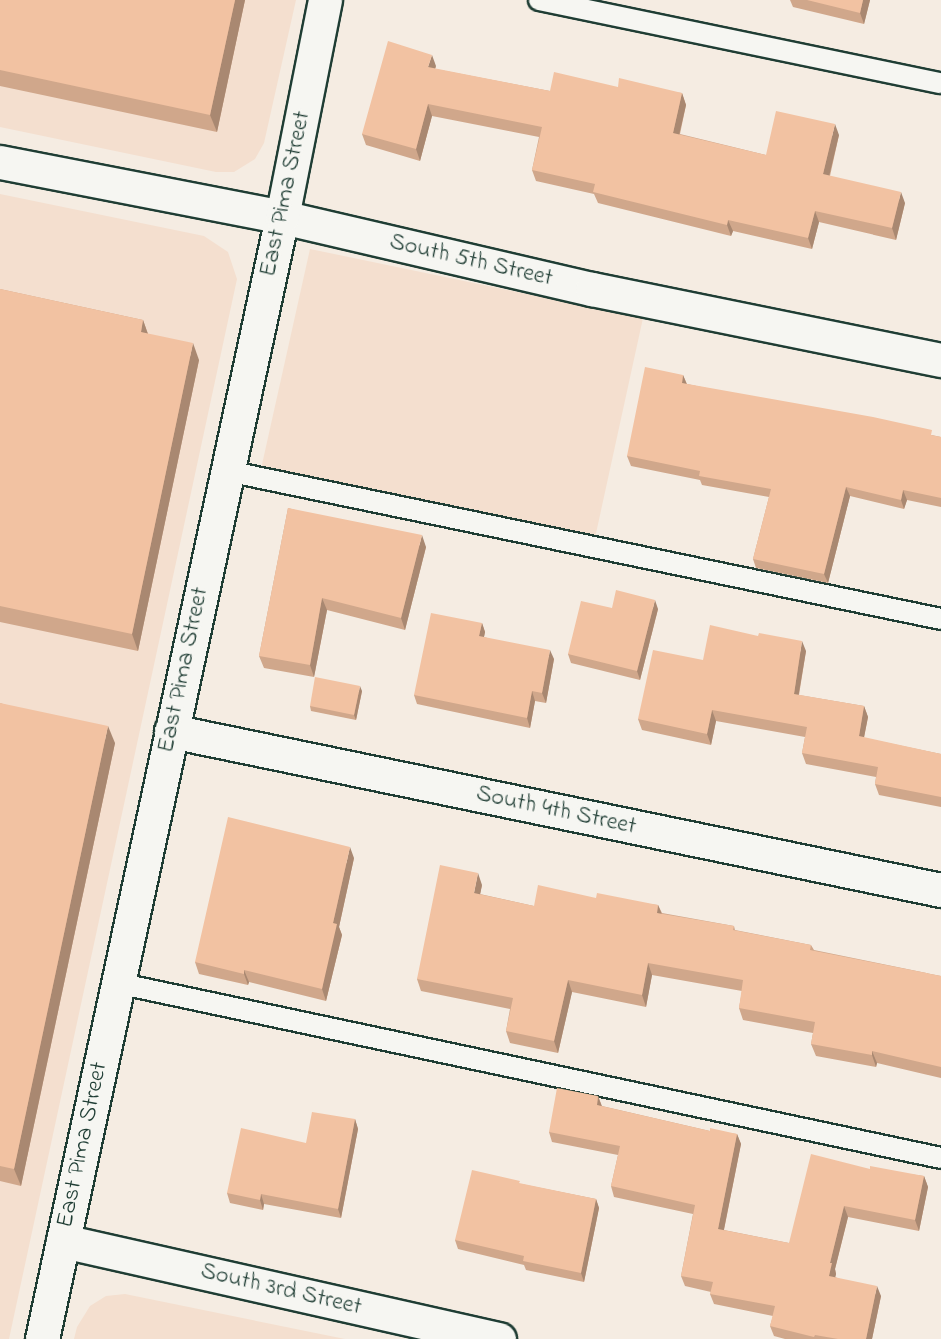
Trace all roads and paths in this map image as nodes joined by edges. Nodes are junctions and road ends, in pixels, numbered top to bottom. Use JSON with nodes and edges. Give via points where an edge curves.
{"nodes":[{"id":1,"x":325,"y":0,"type":"edge"},
{"id":2,"x":539,"y":0,"type":"edge"},
{"id":3,"x":941,"y":83,"type":"edge"},
{"id":4,"x":0,"y":162,"type":"edge"},
{"id":5,"x":282,"y":217,"type":"junction"},
{"id":6,"x":941,"y":360,"type":"edge"},
{"id":7,"x":227,"y":471,"type":"junction"},
{"id":8,"x":941,"y":619,"type":"edge"},
{"id":9,"x":171,"y":731,"type":"junction"},
{"id":10,"x":941,"y":890,"type":"edge"},
{"id":11,"x":117,"y":983,"type":"junction"},
{"id":12,"x":941,"y":1158,"type":"edge"},
{"id":13,"x":63,"y":1241,"type":"junction"},
{"id":14,"x":42,"y":1339,"type":"edge"},
{"id":15,"x":499,"y":1339,"type":"edge"}],
"edges":[{"from":1,"to":5,"type":"street","name":"East Pima Street"},
{"from":2,"to":3,"type":"lane"},
{"from":4,"to":5,"type":"street","name":"South 5th Street"},
{"from":5,"to":6,"type":"street","name":"South 5th Street","via":[[592,289]]},
{"from":5,"to":7,"type":"street","name":"East Pima Street"},
{"from":7,"to":8,"type":"lane"},
{"from":7,"to":9,"type":"street","name":"East Pima Street"},
{"from":9,"to":10,"type":"street","name":"South 4th Street"},
{"from":9,"to":11,"type":"street","name":"East Pima Street"},
{"from":11,"to":12,"type":"lane"},
{"from":11,"to":13,"type":"street","name":"East Pima Street"},
{"from":13,"to":14,"type":"street","name":"East Pima Street"},
{"from":13,"to":15,"type":"street","name":"South 3rd Street"}]}
